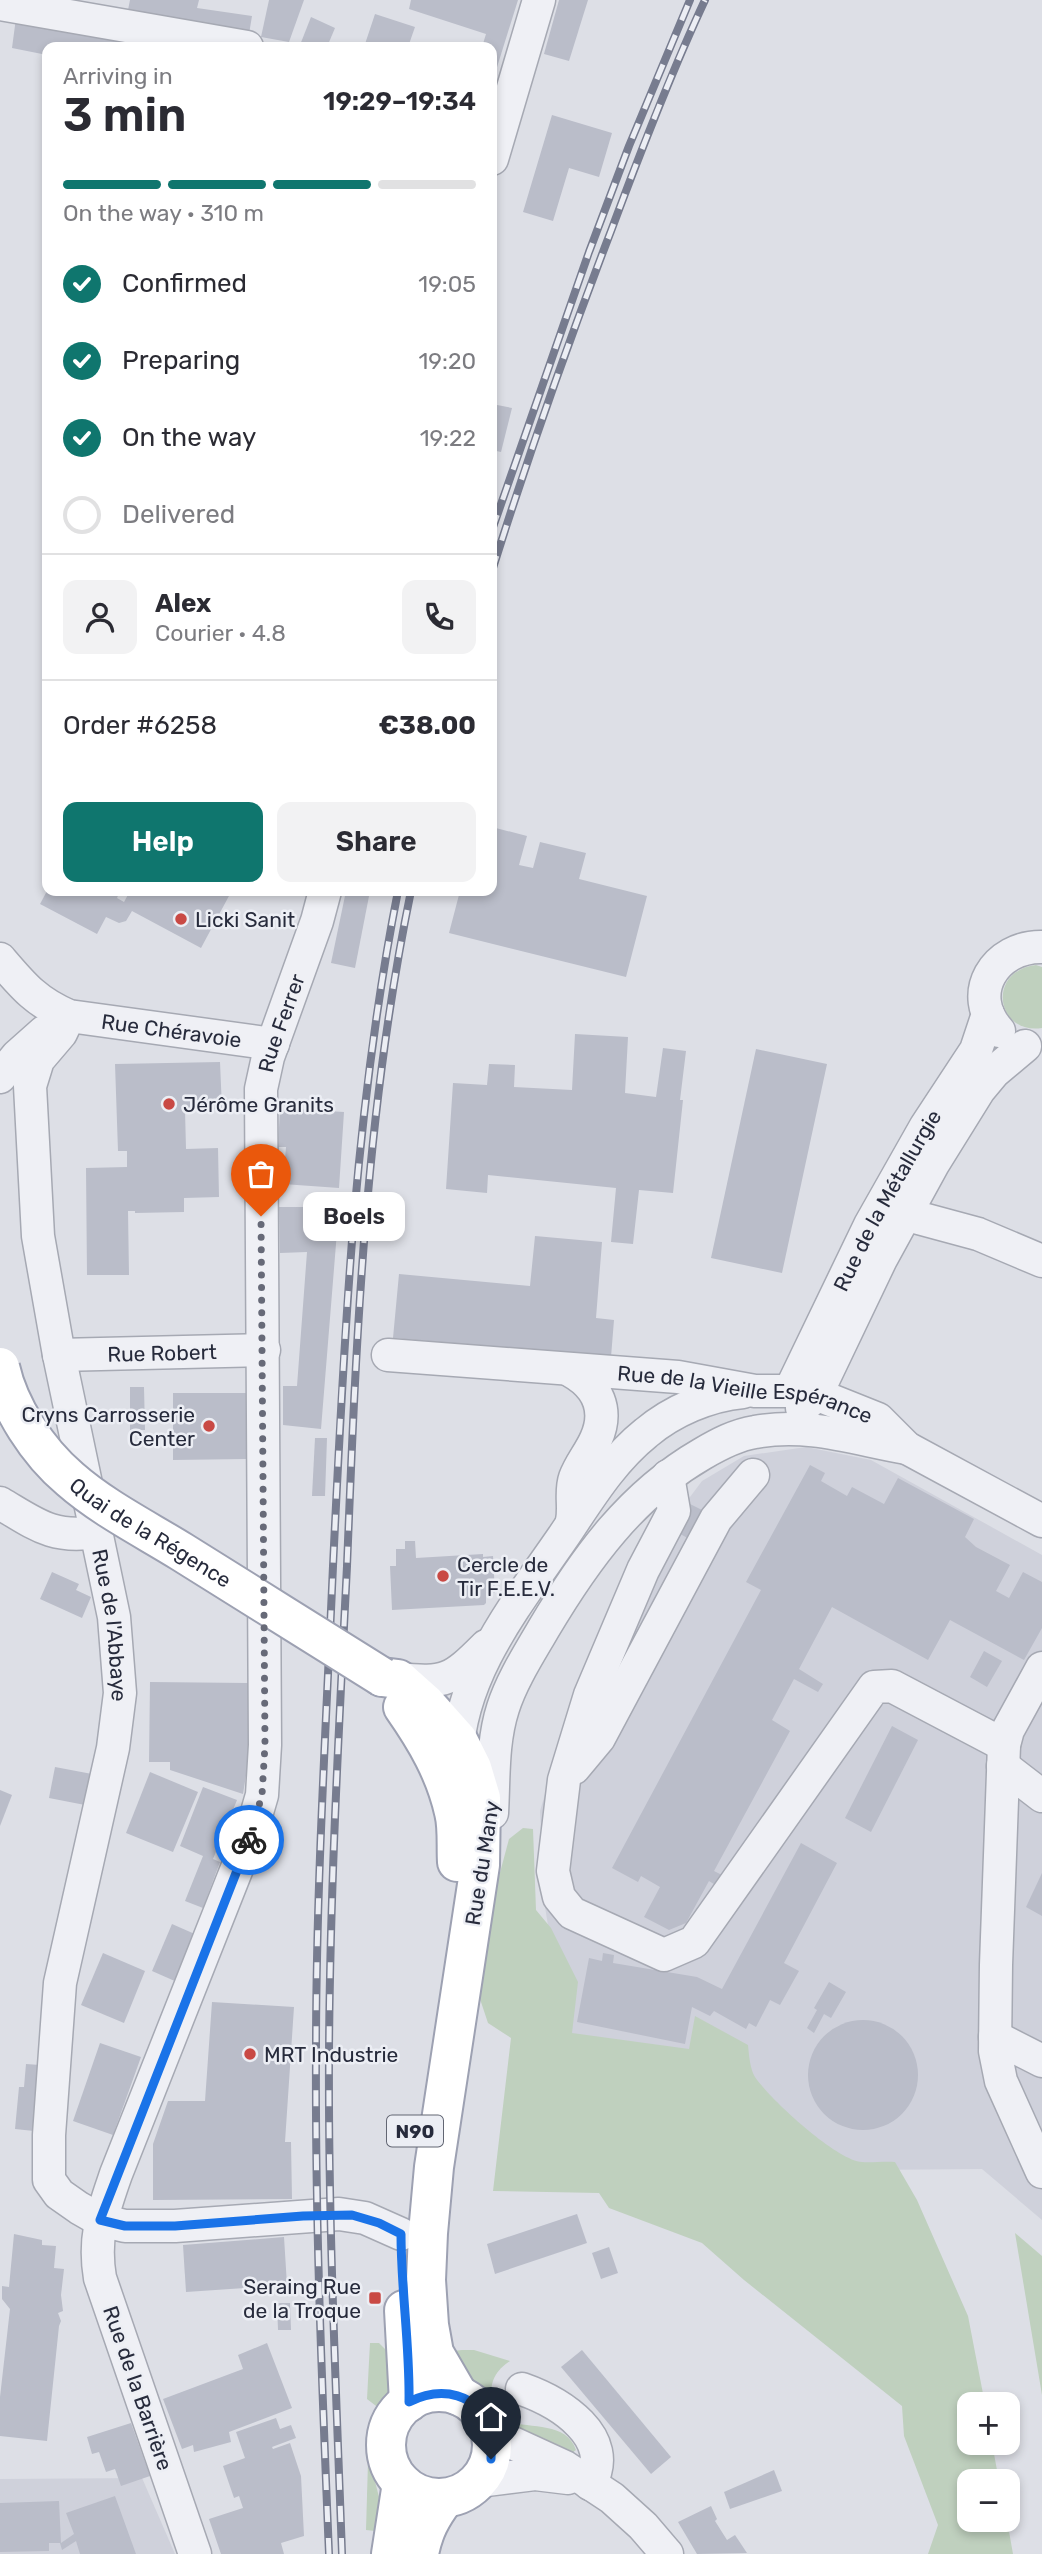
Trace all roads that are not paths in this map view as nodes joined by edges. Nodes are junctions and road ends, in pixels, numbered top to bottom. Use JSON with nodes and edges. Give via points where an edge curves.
{"nodes":[{"id":1,"x":539,"y":0,"type":"edge"},
{"id":2,"x":0,"y":4,"type":"edge"},
{"id":3,"x":218,"y":42,"type":"edge"},
{"id":4,"x":497,"y":135,"type":"edge"},
{"id":5,"x":323,"y":896,"type":"edge"},
{"id":6,"x":1042,"y":947,"type":"edge"},
{"id":7,"x":0,"y":959,"type":"edge"},
{"id":8,"x":988,"y":1014,"type":"junction"},
{"id":9,"x":69,"y":1016,"type":"junction"},
{"id":10,"x":273,"y":1044,"type":"junction"},
{"id":11,"x":1034,"y":1046,"type":"edge"},
{"id":12,"x":0,"y":1077,"type":"edge"},
{"id":13,"x":904,"y":1214,"type":"junction"},
{"id":14,"x":1042,"y":1261,"type":"edge"},
{"id":15,"x":264,"y":1350,"type":"junction"},
{"id":16,"x":59,"y":1355,"type":"junction"},
{"id":17,"x":388,"y":1355,"type":"dead end"},
{"id":18,"x":0,"y":1367,"type":"edge"},
{"id":19,"x":571,"y":1371,"type":"junction"},
{"id":20,"x":755,"y":1391,"type":"junction"},
{"id":21,"x":803,"y":1393,"type":"junction"},
{"id":22,"x":757,"y":1432,"type":"junction"},
{"id":23,"x":907,"y":1448,"type":"junction"},
{"id":24,"x":752,"y":1475,"type":"dead end"},
{"id":25,"x":668,"y":1476,"type":"junction"},
{"id":26,"x":0,"y":1503,"type":"edge"},
{"id":27,"x":1042,"y":1521,"type":"edge"},
{"id":28,"x":572,"y":1523,"type":"junction"},
{"id":29,"x":97,"y":1532,"type":"junction"},
{"id":30,"x":494,"y":1637,"type":"junction"},
{"id":31,"x":1042,"y":1668,"type":"edge"},
{"id":32,"x":390,"y":1678,"type":"junction"},
{"id":33,"x":458,"y":1740,"type":"junction"},
{"id":34,"x":1004,"y":1755,"type":"junction"},
{"id":35,"x":564,"y":1780,"type":"junction"},
{"id":36,"x":1042,"y":1796,"type":"edge"},
{"id":37,"x":468,"y":1864,"type":"junction"},
{"id":38,"x":995,"y":2037,"type":"junction"},
{"id":39,"x":1042,"y":2061,"type":"edge"},
{"id":40,"x":1042,"y":2172,"type":"edge"},
{"id":41,"x":100,"y":2220,"type":"junction"},
{"id":42,"x":401,"y":2234,"type":"junction"},
{"id":43,"x":523,"y":2389,"type":"dead end"},
{"id":44,"x":459,"y":2396,"type":"junction"},
{"id":45,"x":409,"y":2402,"type":"junction"},
{"id":46,"x":491,"y":2433,"type":"junction"},
{"id":47,"x":583,"y":2480,"type":"junction"},
{"id":48,"x":479,"y":2481,"type":"junction"},
{"id":49,"x":402,"y":2483,"type":"junction"},
{"id":50,"x":444,"y":2498,"type":"junction"},
{"id":51,"x":195,"y":2554,"type":"edge"},
{"id":52,"x":391,"y":2554,"type":"edge"},
{"id":53,"x":419,"y":2554,"type":"edge"},
{"id":54,"x":667,"y":2554,"type":"edge"}],
"edges":[{"from":1,"to":4,"type":"street"},
{"from":2,"to":3,"type":"street"},
{"from":5,"to":10,"type":"street","name":"Rue Ferrer"},
{"from":6,"to":8,"type":"street","name":"Rue de la Métallurgie","via":[[1014,951],[1001,959],[986,985]]},
{"from":7,"to":9,"type":"street","name":"Rue Chéravoie","via":[[34,998]]},
{"from":8,"to":11,"type":"street","name":"Rue de la Métallurgie","via":[[1003,1035]]},
{"from":8,"to":21,"type":"street","name":"Rue de la Métallurgie","via":[[976,1050],[876,1215]]},
{"from":9,"to":10,"type":"street","name":"Rue Chéravoie"},
{"from":9,"to":12,"type":"street","via":[[37,1038]]},
{"from":9,"to":16,"type":"street","name":"Rue de l'Abbaye","via":[[34,1067],[29,1094],[38,1237]]},
{"from":10,"to":15,"type":"street","name":"Rue Ferrer","via":[[263,1072],[260,1110]]},
{"from":11,"to":13,"type":"street","name":"Rue de la Métallurgie","via":[[994,1072],[979,1090]]},
{"from":13,"to":14,"type":"street","via":[[978,1234]]},
{"from":13,"to":21,"type":"street","name":"Rue de la Métallurgie"},
{"from":15,"to":16,"type":"street","name":"Rue Robert"},
{"from":15,"to":41,"type":"street","name":"Rue Ferrer","via":[[262,1795]]},
{"from":16,"to":29,"type":"street","name":"Rue de l'Abbaye"},
{"from":17,"to":19,"type":"street","name":"Rue de la Vieille Espérance"},
{"from":18,"to":32,"type":"main road","name":"Quai de la Régence","number":"N90","bridge":true,"via":[[33,1437],[71,1480]]},
{"from":19,"to":20,"type":"street","name":"Rue de la Vieille Espérance","via":[[678,1377]]},
{"from":19,"to":28,"type":"street","name":"Rue de la Vieille Espérance","via":[[596,1391],[602,1410],[596,1441],[573,1483]]},
{"from":20,"to":21,"type":"street","name":"Rue de la Vieille Espérance"},
{"from":20,"to":28,"type":"street","via":[[697,1404],[647,1431],[611,1467]]},
{"from":21,"to":22,"type":"street","via":[[804,1408],[773,1415]]},
{"from":21,"to":23,"type":"street","name":"Rue de la Vieille Espérance","via":[[878,1419]]},
{"from":22,"to":23,"type":"street","name":"Rue de la Vieille Espérance","via":[[807,1428]]},
{"from":22,"to":25,"type":"street","name":"Rue du Many","via":[[712,1448]]},
{"from":23,"to":27,"type":"street","name":"Rue de la Vieille Espérance"},
{"from":24,"to":35,"type":"street","via":[[716,1520],[599,1738]]},
{"from":25,"to":35,"type":"street","via":[[674,1511],[643,1570],[590,1695]]},
{"from":25,"to":37,"type":"street","name":"Rue du Many","via":[[624,1516],[587,1561],[513,1682],[498,1727],[492,1818]]},
{"from":26,"to":29,"type":"street","via":[[62,1534]]},
{"from":28,"to":30,"type":"street"},
{"from":29,"to":41,"type":"street","name":"Rue de l'Abbaye","via":[[118,1640],[120,1693],[113,1748],[60,1983],[49,2180],[59,2194]]},
{"from":30,"to":32,"type":"street","via":[[461,1671],[440,1681]]},
{"from":30,"to":33,"type":"street"},
{"from":31,"to":34,"type":"street","via":[[1008,1730]]},
{"from":32,"to":33,"type":"main road","number":"N90","via":[[426,1704]]},
{"from":32,"to":37,"type":"main road","number":"N90","via":[[444,1779]]},
{"from":33,"to":37,"type":"main road","number":"N90","via":[[481,1798]]},
{"from":34,"to":35,"type":"street","via":[[892,1686],[874,1687],[694,1942],[664,1955],[572,1913],[559,1897],[553,1871]]},
{"from":34,"to":36,"type":"street"},
{"from":34,"to":38,"type":"street"},
{"from":37,"to":42,"type":"main road","name":"Rue du Many","number":"N90","via":[[411,2158]]},
{"from":37,"to":44,"type":"main road","name":"Rue du Many","number":"N90","via":[[426,2280],[434,2353]]},
{"from":38,"to":39,"type":"street"},
{"from":38,"to":40,"type":"street","via":[[1002,2081]]},
{"from":41,"to":42,"type":"street","via":[[125,2226],[175,2226],[352,2215]]},
{"from":41,"to":51,"type":"street","name":"Rue de la Barrière","via":[[96,2246],[100,2278]]},
{"from":42,"to":45,"type":"main road","name":"Rue du Many","number":"N90"},
{"from":43,"to":47,"type":"street","via":[[558,2405],[589,2433],[596,2467]]},
{"from":44,"to":45,"type":"main road","via":[[425,2394]]},
{"from":44,"to":46,"type":"main road","name":"Rue du Many","via":[[474,2404]]},
{"from":45,"to":49,"type":"main road","via":[[388,2431],[386,2450]]},
{"from":46,"to":47,"type":"street"},
{"from":46,"to":48,"type":"main road","via":[[491,2459]]},
{"from":47,"to":48,"type":"street","via":[[535,2474]]},
{"from":47,"to":54,"type":"street","via":[[629,2512]]},
{"from":48,"to":50,"type":"main road","via":[[463,2493]]},
{"from":49,"to":50,"type":"main road","via":[[421,2496]]},
{"from":49,"to":52,"type":"main road"},
{"from":50,"to":53,"type":"main road","via":[[424,2530]]}]}
